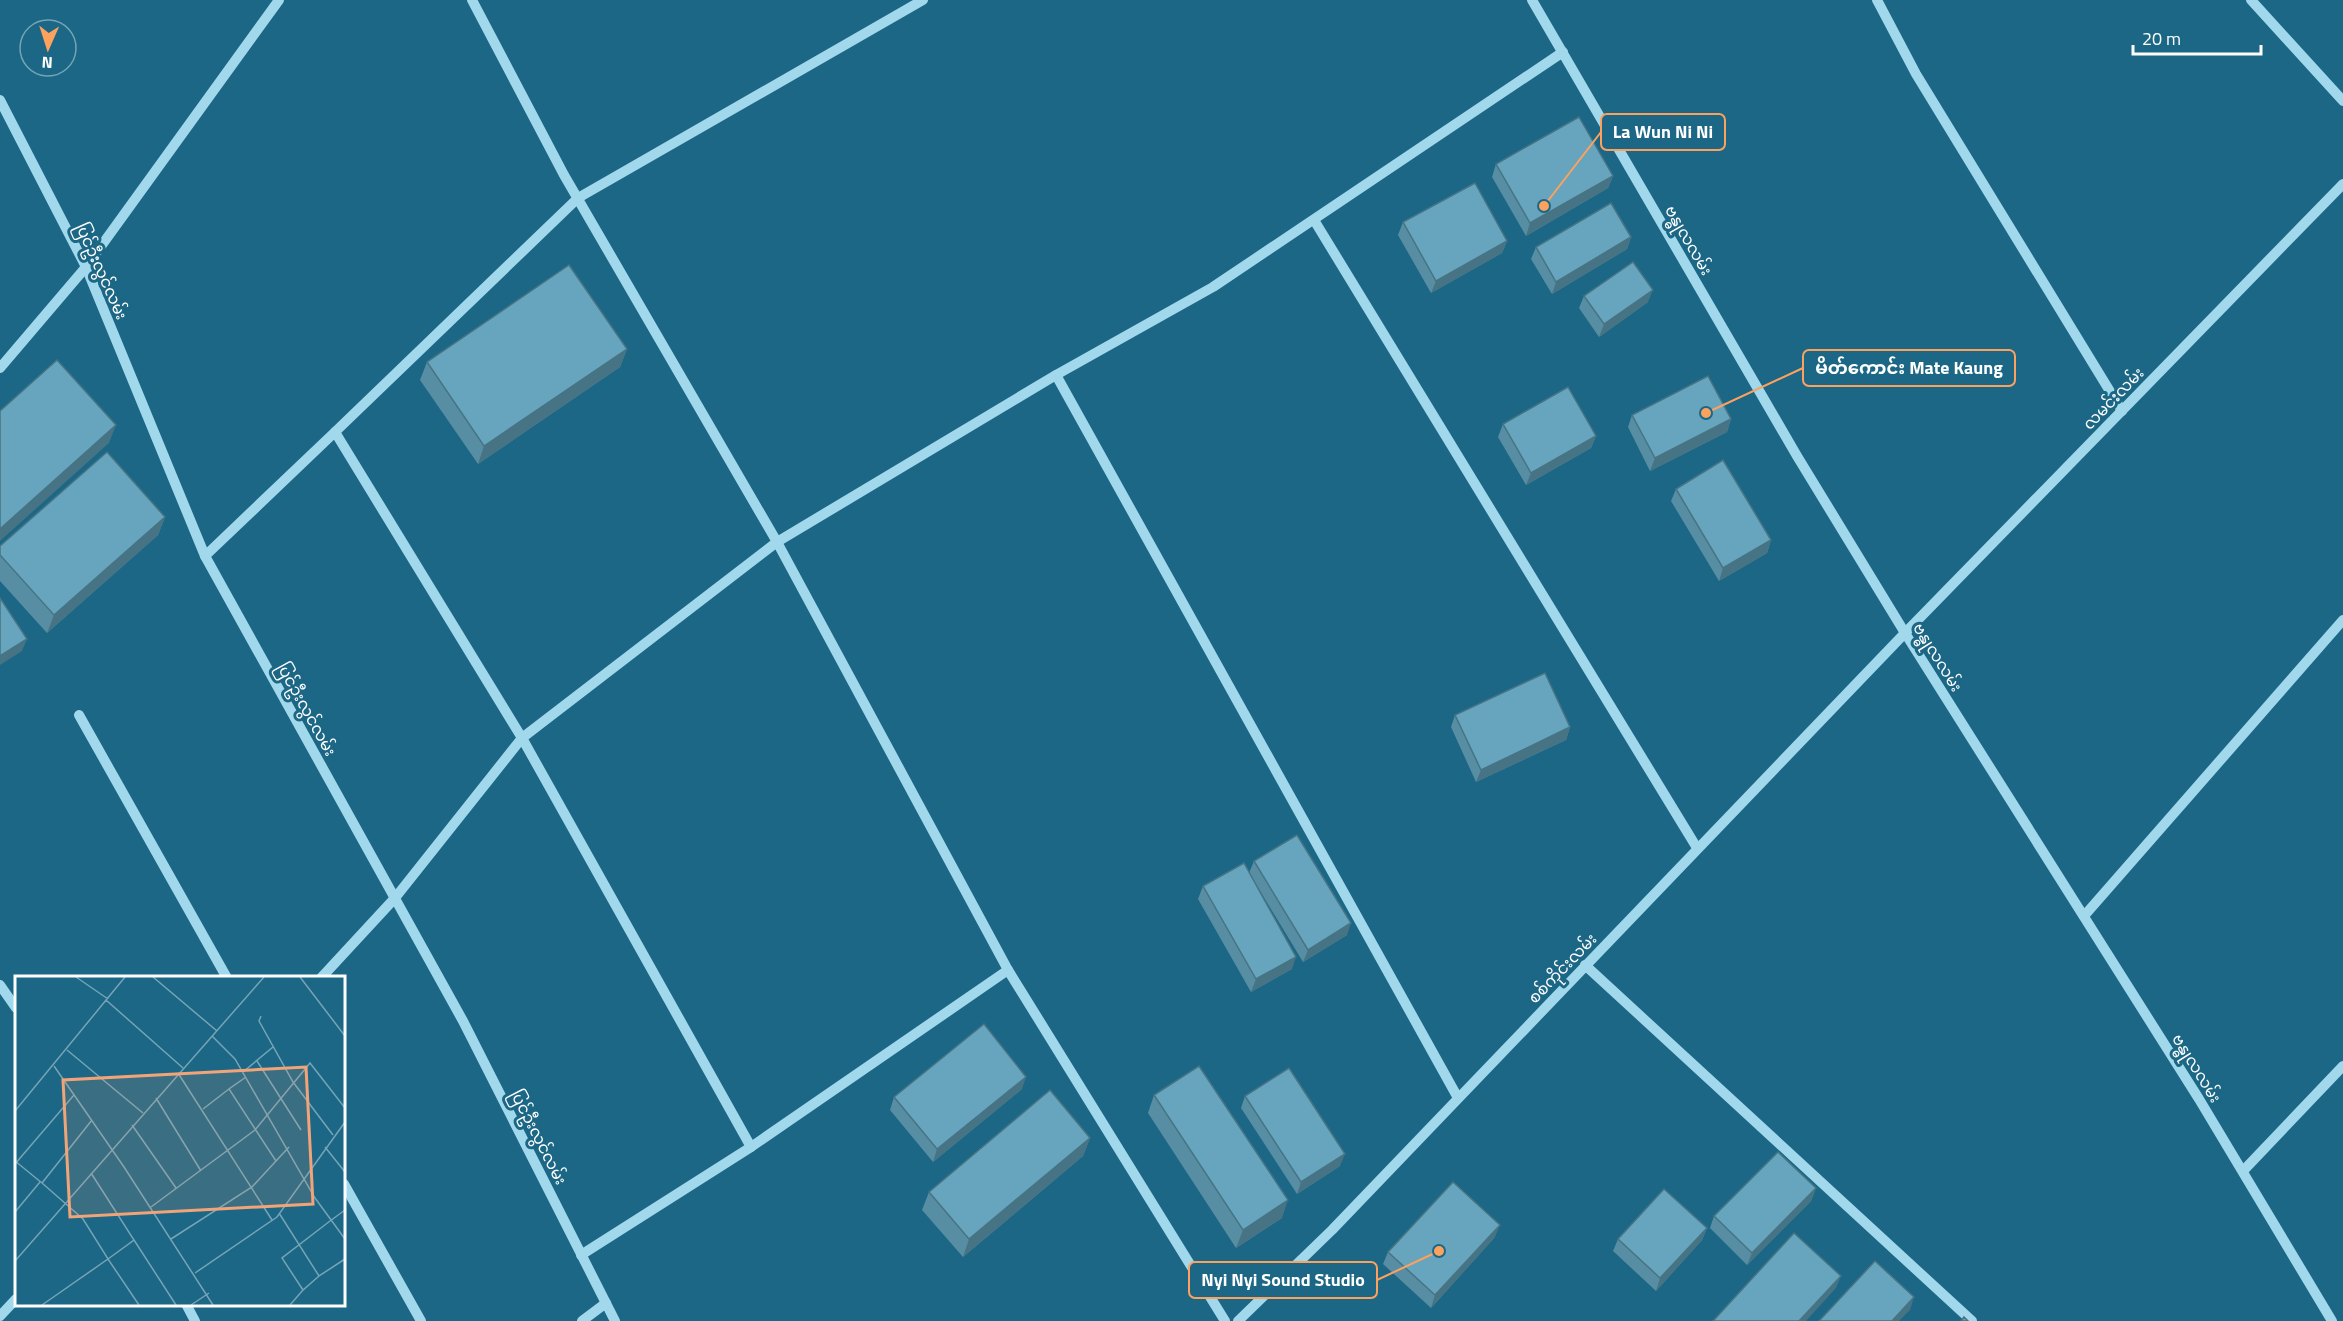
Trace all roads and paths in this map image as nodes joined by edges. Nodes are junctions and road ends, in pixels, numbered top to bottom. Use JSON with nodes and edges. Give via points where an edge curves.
{"nodes":[{"id":1,"x":279,"y":0,"type":"edge"},
{"id":2,"x":472,"y":0,"type":"edge"},
{"id":3,"x":923,"y":0,"type":"edge"},
{"id":4,"x":1532,"y":0,"type":"edge"},
{"id":5,"x":1877,"y":0,"type":"edge"},
{"id":6,"x":2251,"y":0,"type":"edge"},
{"id":7,"x":1563,"y":52,"type":"junction"},
{"id":8,"x":0,"y":100,"type":"edge"},
{"id":9,"x":2343,"y":101,"type":"edge"},
{"id":10,"x":2343,"y":184,"type":"edge"},
{"id":11,"x":578,"y":198,"type":"junction"},
{"id":12,"x":1314,"y":220,"type":"junction"},
{"id":13,"x":87,"y":267,"type":"junction"},
{"id":14,"x":0,"y":368,"type":"edge"},
{"id":15,"x":1056,"y":375,"type":"junction"},
{"id":16,"x":2122,"y":411,"type":"junction"},
{"id":17,"x":335,"y":432,"type":"junction"},
{"id":18,"x":777,"y":542,"type":"junction"},
{"id":19,"x":205,"y":556,"type":"junction"},
{"id":20,"x":2343,"y":620,"type":"edge"},
{"id":21,"x":1905,"y":633,"type":"junction"},
{"id":22,"x":79,"y":715,"type":"dead end"},
{"id":23,"x":522,"y":738,"type":"junction"},
{"id":24,"x":1697,"y":848,"type":"junction"},
{"id":25,"x":395,"y":898,"type":"junction"},
{"id":26,"x":2084,"y":915,"type":"junction"},
{"id":27,"x":1585,"y":965,"type":"junction"},
{"id":28,"x":1008,"y":970,"type":"junction"},
{"id":29,"x":226,"y":976,"type":"edge"},
{"id":30,"x":323,"y":976,"type":"edge"},
{"id":31,"x":0,"y":985,"type":"edge"},
{"id":32,"x":15,"y":1007,"type":"edge"},
{"id":33,"x":2343,"y":1066,"type":"edge"},
{"id":34,"x":1458,"y":1098,"type":"junction"},
{"id":35,"x":751,"y":1147,"type":"junction"},
{"id":36,"x":2243,"y":1171,"type":"junction"},
{"id":37,"x":345,"y":1186,"type":"edge"},
{"id":38,"x":581,"y":1255,"type":"junction"},
{"id":39,"x":15,"y":1300,"type":"edge"},
{"id":40,"x":606,"y":1303,"type":"junction"},
{"id":41,"x":187,"y":1306,"type":"edge"},
{"id":42,"x":0,"y":1316,"type":"edge"},
{"id":43,"x":195,"y":1321,"type":"edge"},
{"id":44,"x":421,"y":1321,"type":"edge"},
{"id":45,"x":582,"y":1321,"type":"edge"},
{"id":46,"x":615,"y":1321,"type":"edge"},
{"id":47,"x":1226,"y":1321,"type":"edge"},
{"id":48,"x":1238,"y":1321,"type":"edge"},
{"id":49,"x":1972,"y":1321,"type":"edge"},
{"id":50,"x":2332,"y":1321,"type":"edge"}],
"edges":[{"from":1,"to":13,"type":"street"},
{"from":2,"to":11,"type":"street"},
{"from":3,"to":11,"type":"street"},
{"from":4,"to":7,"type":"street","name":"ဗန္ဓုလလမ်း"},
{"from":5,"to":16,"type":"street","via":[[1916,74]]},
{"from":6,"to":9,"type":"street"},
{"from":7,"to":12,"type":"street"},
{"from":7,"to":21,"type":"street","name":"ဗန္ဓုလလမ်း","via":[[1797,456]]},
{"from":8,"to":13,"type":"street","name":"ပြင်ဦးလွင်လမ်း"},
{"from":10,"to":16,"type":"street","name":"လမင်းလမ်း"},
{"from":11,"to":17,"type":"street"},
{"from":11,"to":18,"type":"street"},
{"from":12,"to":15,"type":"street","via":[[1213,287]]},
{"from":12,"to":24,"type":"street"},
{"from":13,"to":14,"type":"street"},
{"from":13,"to":19,"type":"street","name":"ပြင်ဦးလွင်လမ်း"},
{"from":15,"to":18,"type":"street"},
{"from":15,"to":34,"type":"street"},
{"from":16,"to":21,"type":"street","name":"လမင်းလမ်း"},
{"from":17,"to":19,"type":"street"},
{"from":17,"to":23,"type":"street"},
{"from":18,"to":23,"type":"street"},
{"from":18,"to":28,"type":"street"},
{"from":19,"to":25,"type":"street","name":"ပြင်ဦးလွင်လမ်း"},
{"from":20,"to":26,"type":"street"},
{"from":21,"to":24,"type":"street","name":"စစ်ကိုင်းလမ်း"},
{"from":21,"to":26,"type":"street","name":"ဗန္ဓုလလမ်း"},
{"from":22,"to":29,"type":"street"},
{"from":23,"to":25,"type":"street"},
{"from":23,"to":35,"type":"street"},
{"from":24,"to":27,"type":"street","name":"စစ်ကိုင်းလမ်း"},
{"from":25,"to":30,"type":"street"},
{"from":25,"to":38,"type":"street","name":"ပြင်ဦးလွင်လမ်း","via":[[463,1021]]},
{"from":26,"to":36,"type":"street","name":"ဗန္ဓုလလမ်း"},
{"from":27,"to":34,"type":"street","name":"စစ်ကိုင်းလမ်း"},
{"from":27,"to":49,"type":"street"},
{"from":28,"to":35,"type":"street"},
{"from":28,"to":47,"type":"street"},
{"from":31,"to":32,"type":"street"},
{"from":33,"to":36,"type":"street"},
{"from":34,"to":48,"type":"street","name":"စစ်ကိုင်းလမ်း","via":[[1332,1230]]},
{"from":35,"to":38,"type":"street"},
{"from":36,"to":50,"type":"street","name":"ဗန္ဓုလလမ်း"},
{"from":37,"to":44,"type":"street"},
{"from":38,"to":40,"type":"street","name":"ပြင်ဦးလွင်လမ်း"},
{"from":39,"to":42,"type":"street"},
{"from":40,"to":45,"type":"street"},
{"from":40,"to":46,"type":"street","name":"ပြင်ဦးလွင်လမ်း"},
{"from":41,"to":43,"type":"street"}]}
